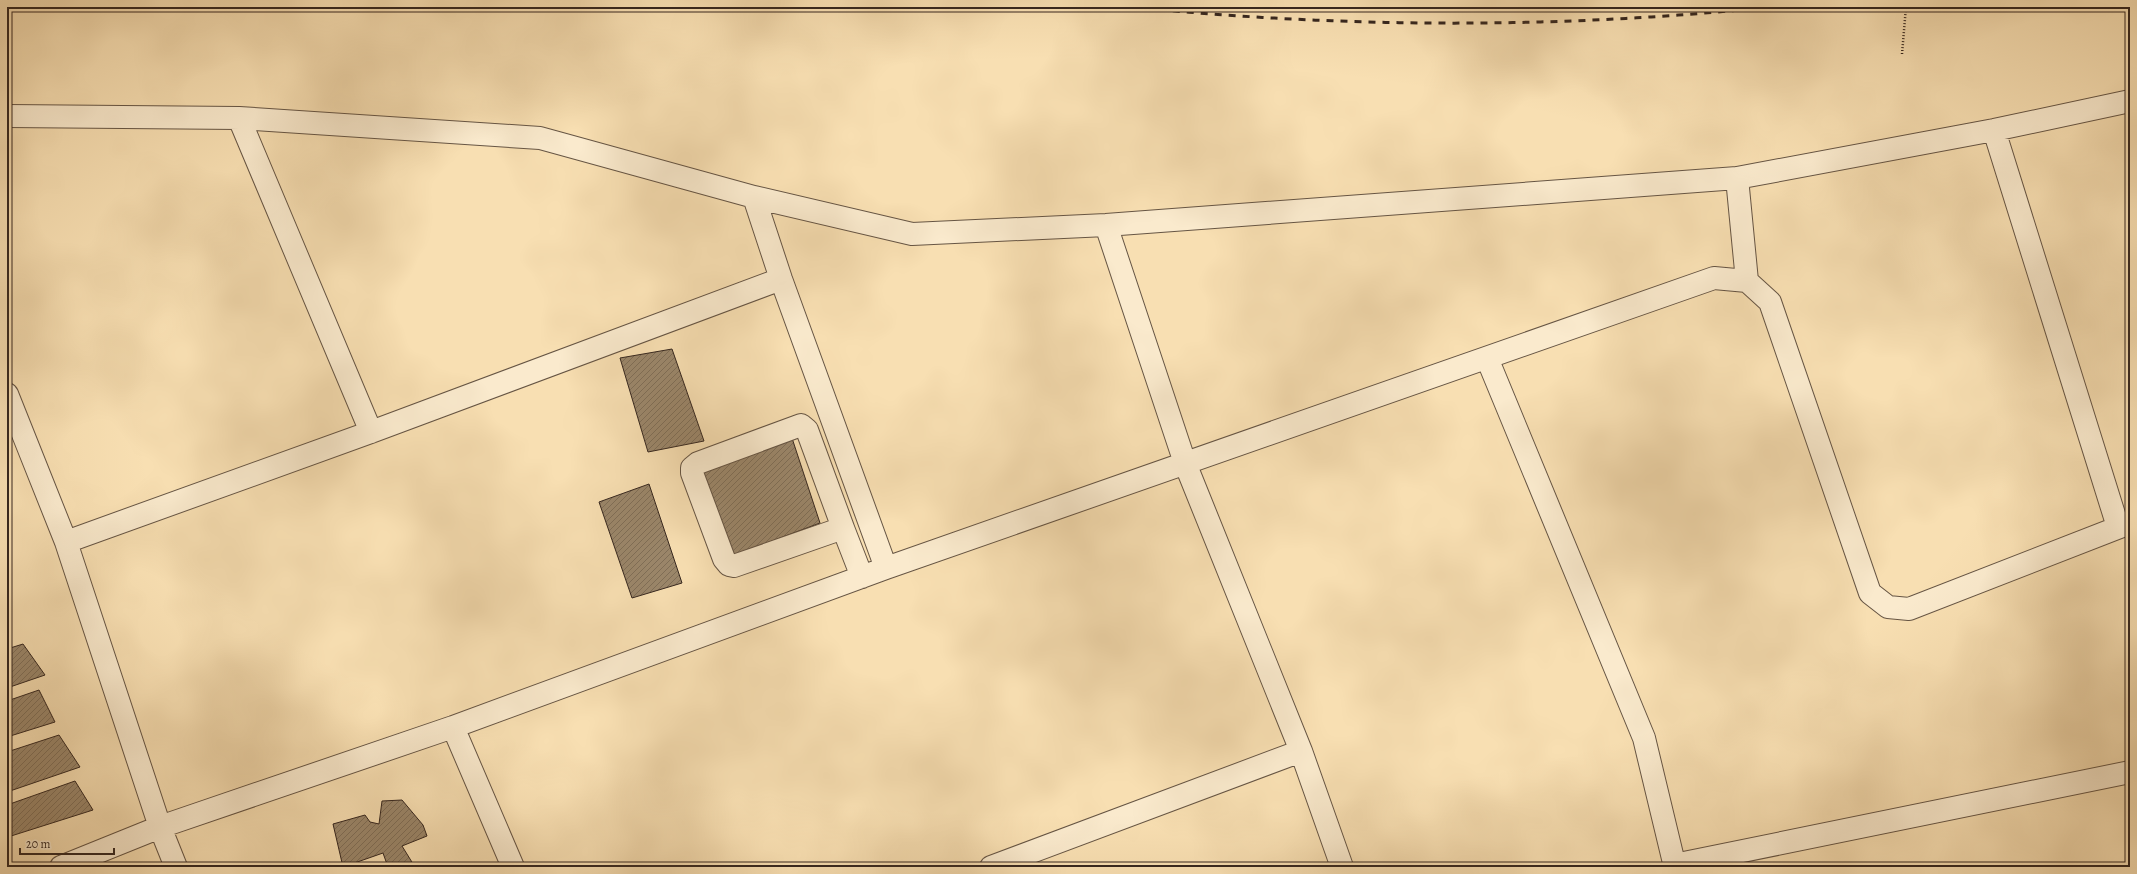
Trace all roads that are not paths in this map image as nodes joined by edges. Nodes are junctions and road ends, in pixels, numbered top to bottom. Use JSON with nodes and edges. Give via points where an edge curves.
{"nodes":[{"id":1,"x":2130,"y":101,"type":"edge"},
{"id":2,"x":7,"y":116,"type":"edge"},
{"id":3,"x":239,"y":118,"type":"junction"},
{"id":4,"x":1994,"y":130,"type":"junction"},
{"id":5,"x":1736,"y":178,"type":"junction"},
{"id":6,"x":754,"y":197,"type":"junction"},
{"id":7,"x":1106,"y":225,"type":"junction"},
{"id":8,"x":781,"y":279,"type":"junction"},
{"id":9,"x":1747,"y":281,"type":"junction"},
{"id":10,"x":1487,"y":358,"type":"junction"},
{"id":11,"x":7,"y":394,"type":"edge"},
{"id":12,"x":371,"y":432,"type":"junction"},
{"id":13,"x":841,"y":443,"type":"junction"},
{"id":14,"x":815,"y":453,"type":"junction"},
{"id":15,"x":1185,"y":463,"type":"junction"},
{"id":16,"x":2124,"y":525,"type":"edge"},
{"id":17,"x":843,"y":528,"type":"junction"},
{"id":18,"x":66,"y":542,"type":"junction"},
{"id":19,"x":886,"y":568,"type":"junction"},
{"id":20,"x":862,"y":577,"type":"junction"},
{"id":21,"x":453,"y":727,"type":"junction"},
{"id":22,"x":1301,"y":751,"type":"junction"},
{"id":23,"x":2130,"y":772,"type":"edge"},
{"id":24,"x":160,"y":827,"type":"junction"},
{"id":25,"x":1675,"y":866,"type":"edge"},
{"id":26,"x":61,"y":867,"type":"edge"},
{"id":27,"x":176,"y":867,"type":"edge"},
{"id":28,"x":513,"y":867,"type":"edge"},
{"id":29,"x":991,"y":867,"type":"edge"},
{"id":30,"x":1342,"y":867,"type":"edge"}],
"edges":[{"from":1,"to":4,"type":"street"},
{"from":2,"to":3,"type":"street"},
{"from":3,"to":6,"type":"street","via":[[540,138]]},
{"from":3,"to":12,"type":"street"},
{"from":4,"to":5,"type":"street"},
{"from":4,"to":16,"type":"street"},
{"from":5,"to":7,"type":"street"},
{"from":5,"to":9,"type":"street"},
{"from":6,"to":7,"type":"street","via":[[912,234]]},
{"from":6,"to":8,"type":"street"},
{"from":7,"to":15,"type":"street"},
{"from":8,"to":12,"type":"street"},
{"from":8,"to":13,"type":"street"},
{"from":9,"to":10,"type":"street","via":[[1714,278]]},
{"from":9,"to":16,"type":"street","via":[[1770,302],[1870,593],[1888,607],[1909,609]]},
{"from":10,"to":15,"type":"street"},
{"from":10,"to":25,"type":"street","via":[[1644,738]]},
{"from":11,"to":18,"type":"street"},
{"from":12,"to":18,"type":"street"},
{"from":13,"to":14,"type":"street"},
{"from":13,"to":19,"type":"street"},
{"from":14,"to":17,"type":"street"},
{"from":14,"to":17,"type":"street","via":[[806,430],[798,426],[698,463],[692,468],[692,473],[724,559],[731,566]]},
{"from":15,"to":19,"type":"street"},
{"from":15,"to":22,"type":"street"},
{"from":17,"to":20,"type":"street"},
{"from":18,"to":24,"type":"street"},
{"from":19,"to":20,"type":"street"},
{"from":20,"to":21,"type":"street"},
{"from":21,"to":24,"type":"street"},
{"from":21,"to":28,"type":"street"},
{"from":22,"to":29,"type":"street"},
{"from":22,"to":30,"type":"street"},
{"from":23,"to":25,"type":"street"},
{"from":24,"to":26,"type":"street"},
{"from":24,"to":27,"type":"street"}]}
